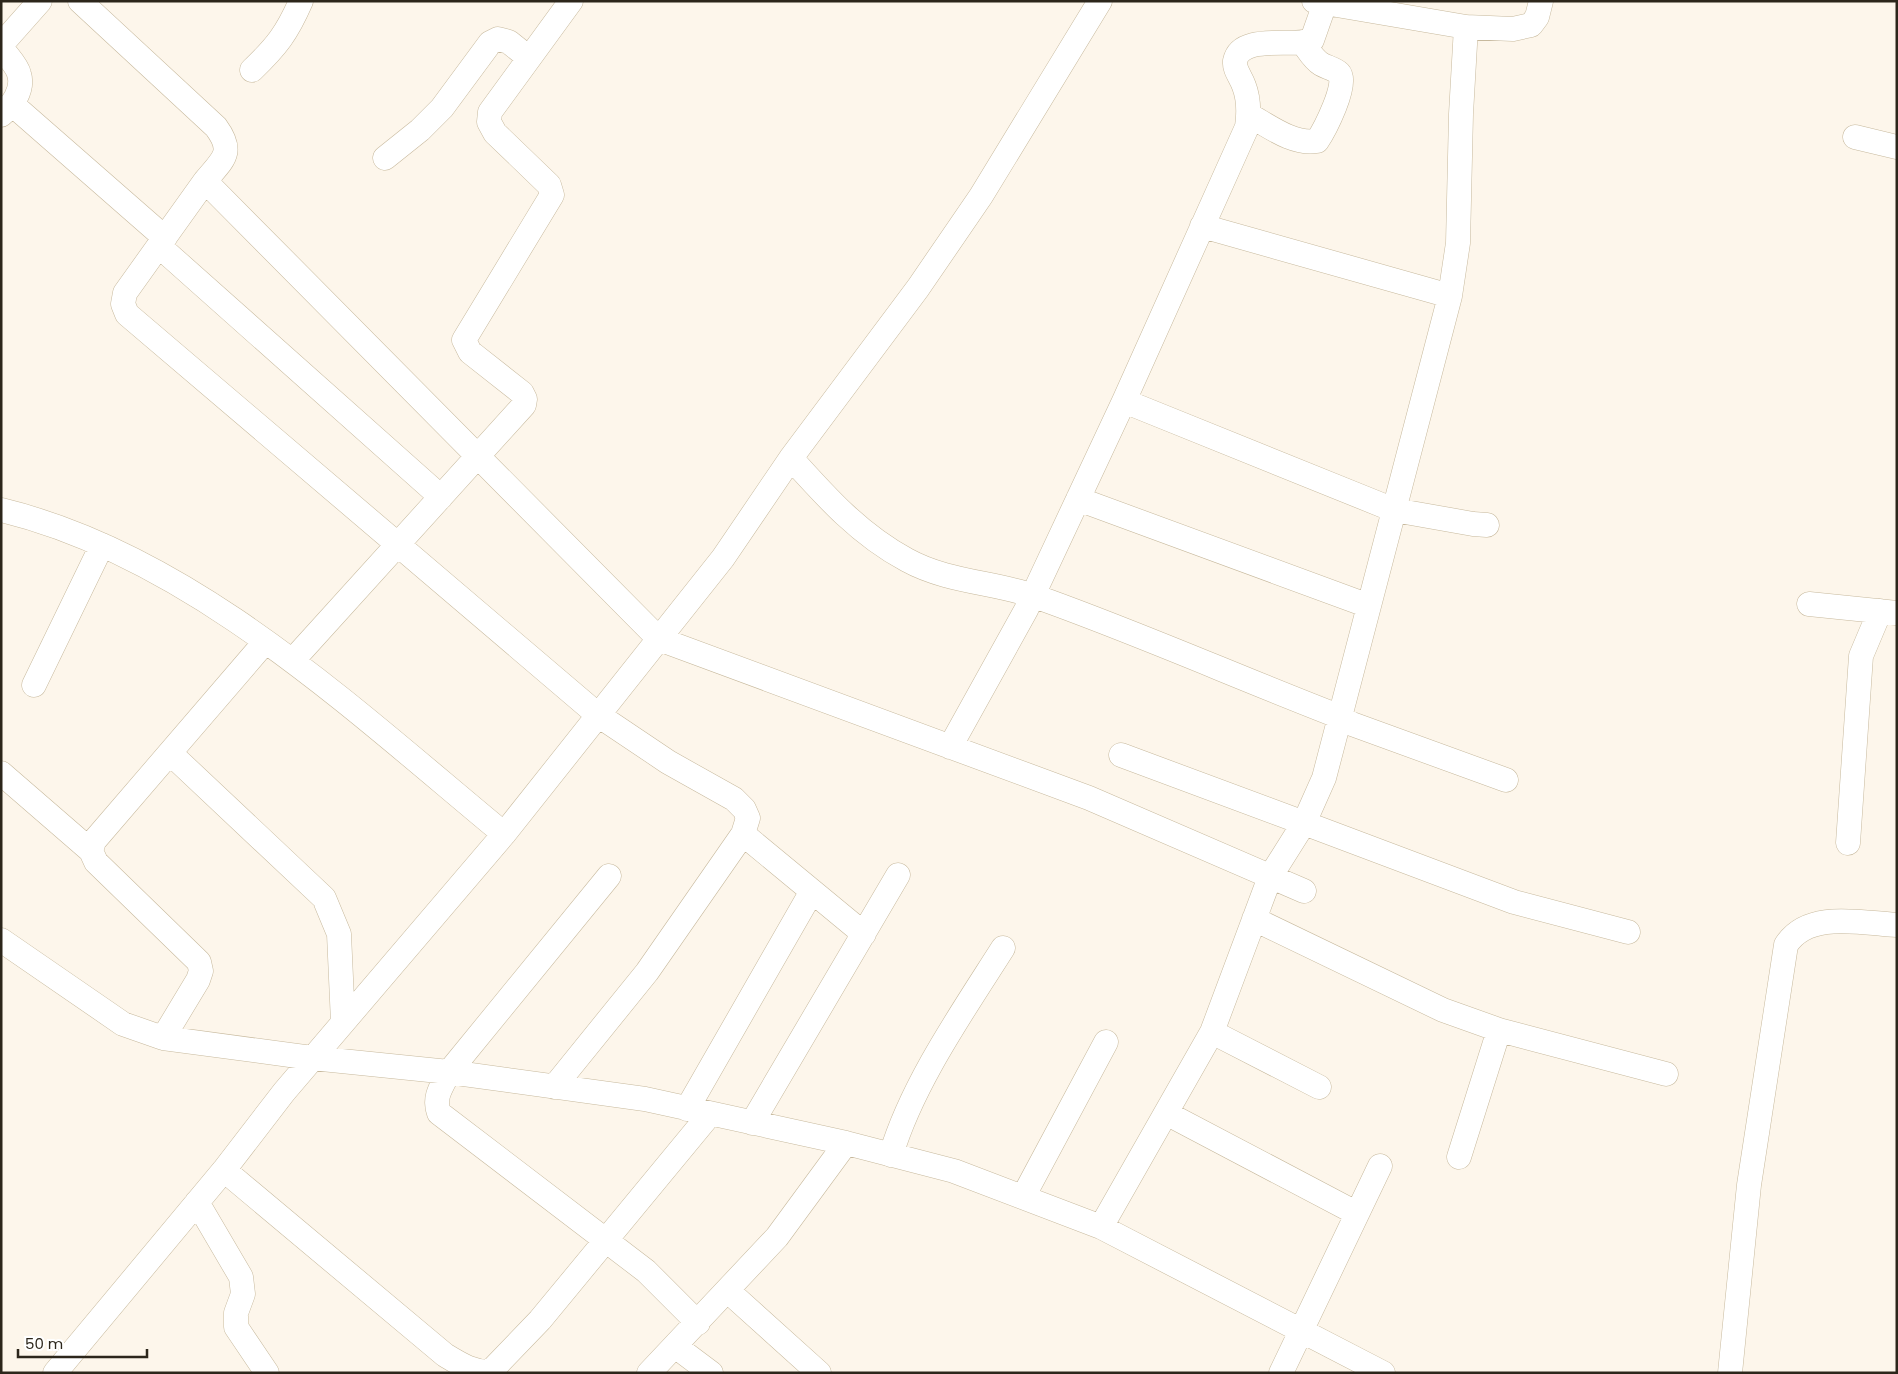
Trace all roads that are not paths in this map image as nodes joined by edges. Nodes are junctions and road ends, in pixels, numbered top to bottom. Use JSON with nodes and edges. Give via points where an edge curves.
{"nodes":[{"id":1,"x":40,"y":1,"type":"edge"},
{"id":2,"x":80,"y":1,"type":"edge"},
{"id":3,"x":301,"y":1,"type":"edge"},
{"id":4,"x":571,"y":1,"type":"edge"},
{"id":5,"x":1100,"y":1,"type":"edge"},
{"id":6,"x":1541,"y":1,"type":"edge"},
{"id":7,"x":1319,"y":2,"type":"edge"},
{"id":8,"x":1466,"y":27,"type":"junction"},
{"id":9,"x":1303,"y":43,"type":"junction"},
{"id":10,"x":1,"y":46,"type":"edge"},
{"id":11,"x":529,"y":58,"type":"junction"},
{"id":12,"x":252,"y":70,"type":"dead end"},
{"id":13,"x":7,"y":110,"type":"edge"},
{"id":14,"x":1249,"y":115,"type":"junction"},
{"id":15,"x":1855,"y":137,"type":"dead end"},
{"id":16,"x":1897,"y":147,"type":"edge"},
{"id":17,"x":385,"y":158,"type":"dead end"},
{"id":18,"x":205,"y":181,"type":"junction"},
{"id":19,"x":1202,"y":226,"type":"junction"},
{"id":20,"x":162,"y":242,"type":"junction"},
{"id":21,"x":1450,"y":296,"type":"junction"},
{"id":22,"x":1124,"y":402,"type":"junction"},
{"id":23,"x":478,"y":457,"type":"junction"},
{"id":24,"x":791,"y":458,"type":"junction"},
{"id":25,"x":441,"y":497,"type":"junction"},
{"id":26,"x":1078,"y":499,"type":"junction"},
{"id":27,"x":1,"y":510,"type":"edge"},
{"id":28,"x":1394,"y":510,"type":"junction"},
{"id":29,"x":1487,"y":525,"type":"dead end"},
{"id":30,"x":102,"y":545,"type":"junction"},
{"id":31,"x":398,"y":545,"type":"junction"},
{"id":32,"x":1032,"y":596,"type":"junction"},
{"id":33,"x":1809,"y":604,"type":"dead end"},
{"id":34,"x":1369,"y":606,"type":"junction"},
{"id":35,"x":1889,"y":612,"type":"edge"},
{"id":36,"x":659,"y":639,"type":"junction"},
{"id":37,"x":265,"y":642,"type":"junction"},
{"id":38,"x":293,"y":660,"type":"junction"},
{"id":39,"x":34,"y":685,"type":"dead end"},
{"id":40,"x":598,"y":715,"type":"junction"},
{"id":41,"x":1339,"y":719,"type":"junction"},
{"id":42,"x":950,"y":747,"type":"junction"},
{"id":43,"x":170,"y":753,"type":"junction"},
{"id":44,"x":1121,"y":755,"type":"dead end"},
{"id":45,"x":1,"y":773,"type":"edge"},
{"id":46,"x":1506,"y":780,"type":"dead end"},
{"id":47,"x":1304,"y":823,"type":"junction"},
{"id":48,"x":504,"y":834,"type":"junction"},
{"id":49,"x":743,"y":834,"type":"junction"},
{"id":50,"x":1848,"y":843,"type":"dead end"},
{"id":51,"x":91,"y":851,"type":"junction"},
{"id":52,"x":898,"y":875,"type":"dead end"},
{"id":53,"x":609,"y":876,"type":"dead end"},
{"id":54,"x":1270,"y":876,"type":"junction"},
{"id":55,"x":812,"y":891,"type":"junction"},
{"id":56,"x":1304,"y":891,"type":"dead end"},
{"id":57,"x":1254,"y":919,"type":"junction"},
{"id":58,"x":1897,"y":925,"type":"edge"},
{"id":59,"x":1628,"y":932,"type":"dead end"},
{"id":60,"x":864,"y":934,"type":"junction"},
{"id":61,"x":1,"y":940,"type":"edge"},
{"id":62,"x":1003,"y":948,"type":"dead end"},
{"id":63,"x":343,"y":1022,"type":"junction"},
{"id":64,"x":1499,"y":1030,"type":"junction"},
{"id":65,"x":1212,"y":1032,"type":"junction"},
{"id":66,"x":163,"y":1038,"type":"junction"},
{"id":67,"x":1106,"y":1042,"type":"dead end"},
{"id":68,"x":312,"y":1058,"type":"junction"},
{"id":69,"x":450,"y":1072,"type":"junction"},
{"id":70,"x":1666,"y":1074,"type":"dead end"},
{"id":71,"x":554,"y":1087,"type":"junction"},
{"id":72,"x":1319,"y":1087,"type":"dead end"},
{"id":73,"x":687,"y":1109,"type":"junction"},
{"id":74,"x":1166,"y":1112,"type":"junction"},
{"id":75,"x":710,"y":1114,"type":"junction"},
{"id":76,"x":752,"y":1123,"type":"junction"},
{"id":77,"x":846,"y":1143,"type":"junction"},
{"id":78,"x":891,"y":1156,"type":"junction"},
{"id":79,"x":1459,"y":1157,"type":"dead end"},
{"id":80,"x":1380,"y":1166,"type":"dead end"},
{"id":81,"x":224,"y":1170,"type":"junction"},
{"id":82,"x":1023,"y":1198,"type":"junction"},
{"id":83,"x":197,"y":1202,"type":"junction"},
{"id":84,"x":1356,"y":1213,"type":"junction"},
{"id":85,"x":1101,"y":1227,"type":"junction"},
{"id":86,"x":606,"y":1240,"type":"junction"},
{"id":87,"x":728,"y":1291,"type":"junction"},
{"id":88,"x":698,"y":1323,"type":"junction"},
{"id":89,"x":1302,"y":1330,"type":"junction"},
{"id":90,"x":675,"y":1346,"type":"junction"},
{"id":91,"x":55,"y":1373,"type":"edge"},
{"id":92,"x":267,"y":1373,"type":"edge"},
{"id":93,"x":649,"y":1373,"type":"edge"},
{"id":94,"x":711,"y":1373,"type":"edge"},
{"id":95,"x":819,"y":1373,"type":"edge"},
{"id":96,"x":1281,"y":1373,"type":"edge"},
{"id":97,"x":1383,"y":1373,"type":"edge"},
{"id":98,"x":1730,"y":1373,"type":"edge"}],
"edges":[{"from":1,"to":10,"type":"street"},
{"from":2,"to":18,"type":"street","via":[[216,127],[226,140],[227,150],[222,160]]},
{"from":3,"to":12,"type":"street","via":[[278,46]]},
{"from":4,"to":11,"type":"street"},
{"from":5,"to":24,"type":"street","via":[[982,196]]},
{"from":6,"to":8,"type":"street","via":[[1531,26],[1513,29]]},
{"from":7,"to":8,"type":"street"},
{"from":7,"to":9,"type":"street","via":[[1317,30],[1312,40]]},
{"from":8,"to":21,"type":"street","via":[[1460,114],[1458,243]]},
{"from":9,"to":14,"type":"street","via":[[1265,42],[1238,53],[1235,62],[1248,100]]},
{"from":9,"to":14,"type":"street","via":[[1319,63],[1339,73],[1342,79],[1317,141],[1295,140]]},
{"from":10,"to":13,"type":"street","via":[[19,74],[18,90]]},
{"from":11,"to":17,"type":"street","via":[[509,42],[498,39],[490,43],[442,108]]},
{"from":11,"to":23,"type":"street","via":[[498,98],[490,112],[489,122],[495,133],[549,185],[552,195],[464,340],[470,352],[522,393],[525,399],[524,405]]},
{"from":13,"to":20,"type":"street"},
{"from":14,"to":19,"type":"street"},
{"from":15,"to":16,"type":"street"},
{"from":18,"to":20,"type":"street"},
{"from":18,"to":23,"type":"street"},
{"from":19,"to":21,"type":"street"},
{"from":19,"to":22,"type":"street"},
{"from":20,"to":25,"type":"street"},
{"from":20,"to":31,"type":"street","via":[[125,293],[123,304],[127,314]]},
{"from":21,"to":28,"type":"street"},
{"from":22,"to":26,"type":"street"},
{"from":22,"to":28,"type":"street"},
{"from":23,"to":25,"type":"street"},
{"from":23,"to":36,"type":"street"},
{"from":24,"to":32,"type":"street","via":[[843,515],[875,541],[908,561],[962,581]]},
{"from":24,"to":36,"type":"street","via":[[724,558]]},
{"from":25,"to":31,"type":"street"},
{"from":26,"to":32,"type":"street"},
{"from":26,"to":34,"type":"street"},
{"from":27,"to":30,"type":"street"},
{"from":28,"to":29,"type":"street"},
{"from":28,"to":34,"type":"street"},
{"from":30,"to":37,"type":"street","via":[[196,595]]},
{"from":30,"to":39,"type":"street"},
{"from":31,"to":38,"type":"street"},
{"from":31,"to":40,"type":"street"},
{"from":32,"to":41,"type":"street"},
{"from":32,"to":42,"type":"street"},
{"from":33,"to":35,"type":"street"},
{"from":34,"to":41,"type":"street"},
{"from":35,"to":50,"type":"street","via":[[1861,656]]},
{"from":36,"to":40,"type":"street"},
{"from":36,"to":42,"type":"street"},
{"from":37,"to":38,"type":"street"},
{"from":37,"to":43,"type":"street"},
{"from":38,"to":48,"type":"street"},
{"from":40,"to":48,"type":"street"},
{"from":40,"to":49,"type":"street","via":[[690,776],[734,799],[748,818]]},
{"from":41,"to":46,"type":"street"},
{"from":41,"to":47,"type":"street","via":[[1324,778]]},
{"from":42,"to":54,"type":"street","via":[[1089,798]]},
{"from":43,"to":51,"type":"street","via":[[94,841]]},
{"from":43,"to":63,"type":"street","via":[[324,898],[339,934]]},
{"from":44,"to":47,"type":"street"},
{"from":45,"to":51,"type":"street"},
{"from":47,"to":54,"type":"street"},
{"from":47,"to":59,"type":"street","via":[[1514,902]]},
{"from":48,"to":63,"type":"street"},
{"from":49,"to":55,"type":"street"},
{"from":49,"to":71,"type":"street","via":[[647,972]]},
{"from":51,"to":66,"type":"street","via":[[96,862],[199,962],[198,980]]},
{"from":52,"to":60,"type":"street"},
{"from":53,"to":69,"type":"street"},
{"from":54,"to":56,"type":"street"},
{"from":54,"to":57,"type":"street"},
{"from":55,"to":60,"type":"street"},
{"from":55,"to":73,"type":"street"},
{"from":57,"to":64,"type":"street","via":[[1444,1010]]},
{"from":57,"to":65,"type":"street"},
{"from":58,"to":98,"type":"street","via":[[1822,921],[1791,936],[1784,951],[1749,1184]]},
{"from":60,"to":76,"type":"street"},
{"from":61,"to":66,"type":"street","via":[[123,1024]]},
{"from":62,"to":78,"type":"street","via":[[959,1015],[900,1126]]},
{"from":63,"to":68,"type":"street"},
{"from":64,"to":70,"type":"street"},
{"from":64,"to":79,"type":"street"},
{"from":65,"to":72,"type":"street"},
{"from":65,"to":74,"type":"street"},
{"from":66,"to":68,"type":"street"},
{"from":67,"to":82,"type":"street"},
{"from":68,"to":69,"type":"street"},
{"from":68,"to":81,"type":"street"},
{"from":69,"to":71,"type":"street"},
{"from":69,"to":86,"type":"street","via":[[437,1095],[439,1113]]},
{"from":71,"to":73,"type":"street","via":[[645,1099]]},
{"from":73,"to":75,"type":"street"},
{"from":74,"to":84,"type":"street"},
{"from":74,"to":85,"type":"street"},
{"from":75,"to":76,"type":"street"},
{"from":75,"to":86,"type":"street"},
{"from":76,"to":77,"type":"street"},
{"from":77,"to":78,"type":"street"},
{"from":77,"to":87,"type":"street","via":[[777,1238]]},
{"from":78,"to":82,"type":"street","via":[[954,1172]]},
{"from":80,"to":84,"type":"street"},
{"from":81,"to":83,"type":"street"},
{"from":81,"to":86,"type":"street","via":[[445,1355],[478,1372],[490,1372],[498,1367]]},
{"from":82,"to":85,"type":"street"},
{"from":83,"to":91,"type":"street"},
{"from":83,"to":92,"type":"street","via":[[241,1277],[243,1294],[236,1313],[236,1328]]},
{"from":84,"to":89,"type":"street"},
{"from":85,"to":89,"type":"street"},
{"from":86,"to":88,"type":"street","via":[[646,1270]]},
{"from":87,"to":88,"type":"street"},
{"from":87,"to":95,"type":"street"},
{"from":88,"to":90,"type":"street"},
{"from":89,"to":96,"type":"street"},
{"from":89,"to":97,"type":"street"},
{"from":90,"to":93,"type":"street"},
{"from":90,"to":94,"type":"street"}]}
